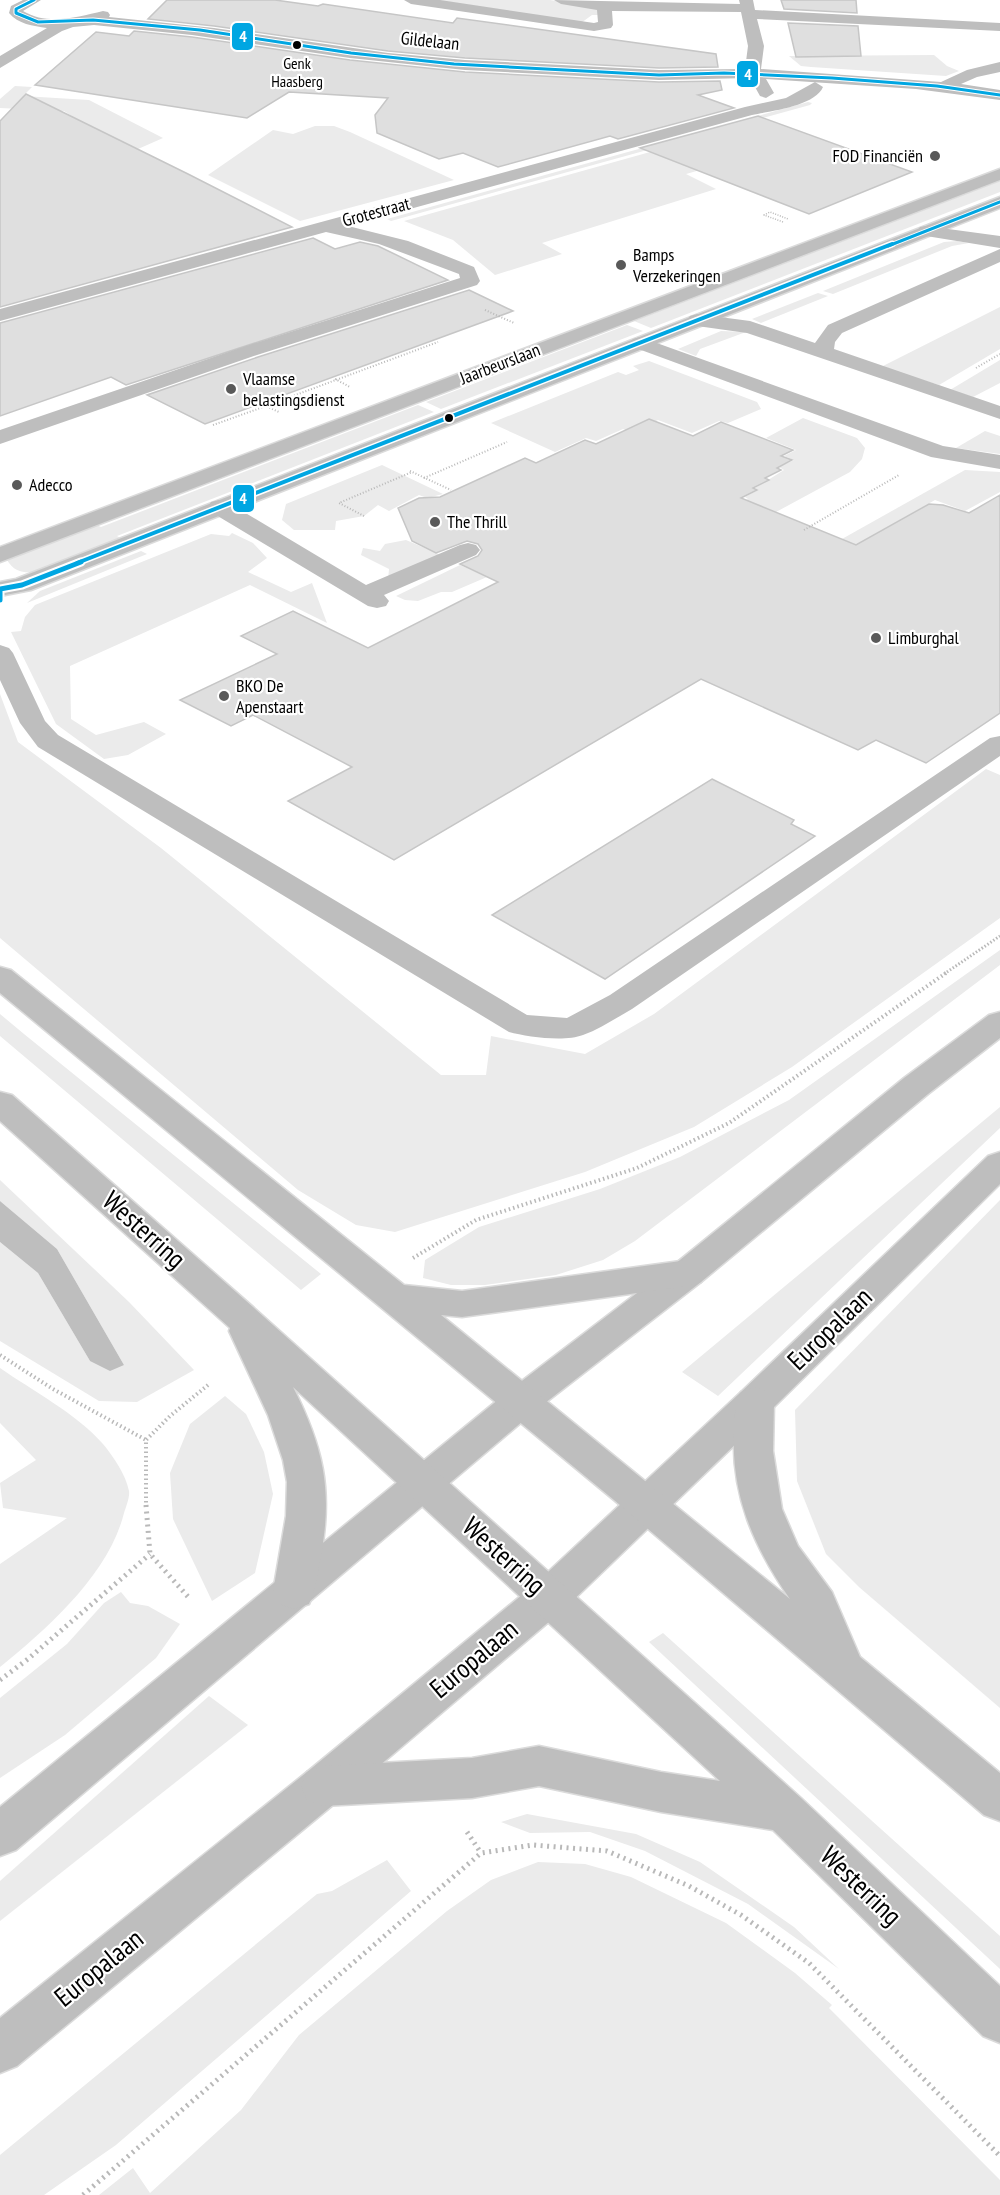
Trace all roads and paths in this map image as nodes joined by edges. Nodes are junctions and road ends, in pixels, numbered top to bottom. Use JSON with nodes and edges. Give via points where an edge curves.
{"nodes":[{"id":1,"x":411,"y":0,"type":"edge"},
{"id":2,"x":561,"y":0,"type":"edge"},
{"id":3,"x":30,"y":1,"type":"edge"},
{"id":4,"x":106,"y":4,"type":"edge"},
{"id":5,"x":903,"y":5,"type":"dead end"},
{"id":6,"x":604,"y":7,"type":"junction"},
{"id":7,"x":747,"y":8,"type":"edge"},
{"id":8,"x":29,"y":20,"type":"junction"},
{"id":9,"x":879,"y":20,"type":"junction"},
{"id":10,"x":77,"y":21,"type":"junction"},
{"id":11,"x":1000,"y":27,"type":"edge"},
{"id":12,"x":200,"y":30,"type":"junction"},
{"id":13,"x":756,"y":46,"type":"junction"},
{"id":14,"x":2,"y":60,"type":"edge"},
{"id":15,"x":1000,"y":67,"type":"edge"},
{"id":16,"x":799,"y":76,"type":"junction"},
{"id":17,"x":758,"y":79,"type":"junction"},
{"id":18,"x":1000,"y":81,"type":"edge"},
{"id":19,"x":814,"y":87,"type":"junction"},
{"id":20,"x":943,"y":87,"type":"junction"},
{"id":21,"x":983,"y":92,"type":"junction"},
{"id":22,"x":1000,"y":96,"type":"edge"},
{"id":23,"x":954,"y":99,"type":"junction"},
{"id":24,"x":1000,"y":108,"type":"edge"},
{"id":25,"x":753,"y":110,"type":"junction"},
{"id":26,"x":1000,"y":174,"type":"edge"},
{"id":27,"x":1000,"y":202,"type":"edge"},
{"id":28,"x":978,"y":210,"type":"junction"},
{"id":29,"x":1000,"y":222,"type":"edge"},
{"id":30,"x":320,"y":228,"type":"junction"},
{"id":31,"x":926,"y":231,"type":"junction"},
{"id":32,"x":1000,"y":242,"type":"edge"},
{"id":33,"x":1000,"y":255,"type":"edge"},
{"id":34,"x":0,"y":315,"type":"edge"},
{"id":35,"x":697,"y":320,"type":"junction"},
{"id":36,"x":438,"y":342,"type":"dead end"},
{"id":37,"x":640,"y":343,"type":"junction"},
{"id":38,"x":824,"y":351,"type":"junction"},
{"id":39,"x":266,"y":406,"type":"junction"},
{"id":40,"x":282,"y":413,"type":"dead end"},
{"id":41,"x":1000,"y":413,"type":"edge"},
{"id":42,"x":213,"y":425,"type":"dead end"},
{"id":43,"x":0,"y":437,"type":"edge"},
{"id":44,"x":507,"y":442,"type":"dead end"},
{"id":45,"x":939,"y":452,"type":"junction"},
{"id":46,"x":1000,"y":462,"type":"edge"},
{"id":47,"x":404,"y":468,"type":"dead end"},
{"id":48,"x":412,"y":472,"type":"junction"},
{"id":49,"x":424,"y":478,"type":"junction"},
{"id":50,"x":451,"y":490,"type":"dead end"},
{"id":51,"x":333,"y":500,"type":"dead end"},
{"id":52,"x":339,"y":503,"type":"junction"},
{"id":53,"x":219,"y":507,"type":"junction"},
{"id":54,"x":364,"y":516,"type":"dead end"},
{"id":55,"x":804,"y":530,"type":"dead end"},
{"id":56,"x":468,"y":550,"type":"dead end"},
{"id":57,"x":0,"y":555,"type":"edge"},
{"id":58,"x":0,"y":589,"type":"edge"},
{"id":59,"x":0,"y":600,"type":"edge"},
{"id":60,"x":0,"y":653,"type":"edge"},
{"id":61,"x":1000,"y":744,"type":"edge"},
{"id":62,"x":1000,"y":936,"type":"edge"},
{"id":63,"x":0,"y":977,"type":"edge"},
{"id":64,"x":1000,"y":1022,"type":"edge"},
{"id":65,"x":0,"y":1102,"type":"edge"},
{"id":66,"x":1000,"y":1164,"type":"edge"},
{"id":67,"x":413,"y":1258,"type":"dead end"},
{"id":68,"x":688,"y":1273,"type":"junction"},
{"id":69,"x":396,"y":1297,"type":"junction"},
{"id":70,"x":240,"y":1316,"type":"junction"},
{"id":71,"x":0,"y":1355,"type":"edge"},
{"id":72,"x":208,"y":1385,"type":"dead end"},
{"id":73,"x":523,"y":1400,"type":"junction"},
{"id":74,"x":754,"y":1402,"type":"junction"},
{"id":75,"x":146,"y":1440,"type":"junction"},
{"id":76,"x":422,"y":1482,"type":"junction"},
{"id":77,"x":648,"y":1503,"type":"junction"},
{"id":78,"x":150,"y":1554,"type":"junction"},
{"id":79,"x":294,"y":1592,"type":"junction"},
{"id":80,"x":549,"y":1597,"type":"junction"},
{"id":81,"x":190,"y":1599,"type":"dead end"},
{"id":82,"x":842,"y":1666,"type":"junction"},
{"id":83,"x":0,"y":1680,"type":"edge"},
{"id":84,"x":323,"y":1786,"type":"junction"},
{"id":85,"x":53,"y":1789,"type":"junction"},
{"id":86,"x":1000,"y":1801,"type":"edge"},
{"id":87,"x":0,"y":1810,"type":"edge"},
{"id":88,"x":785,"y":1812,"type":"junction"},
{"id":89,"x":467,"y":1832,"type":"dead end"},
{"id":90,"x":0,"y":1835,"type":"edge"},
{"id":91,"x":481,"y":1853,"type":"junction"},
{"id":92,"x":1000,"y":2019,"type":"edge"},
{"id":93,"x":0,"y":2049,"type":"edge"},
{"id":94,"x":1000,"y":2156,"type":"edge"},
{"id":95,"x":83,"y":2195,"type":"edge"}],
"edges":[{"from":1,"to":6,"type":"main road","via":[[594,27],[606,25]]},
{"from":2,"to":6,"type":"main road"},
{"from":3,"to":8,"type":"main road","via":[[16,9],[16,13]]},
{"from":4,"to":10,"type":"main road","via":[[106,14]]},
{"from":4,"to":12,"type":"main road","name":"Gildelaan"},
{"from":5,"to":9,"type":"main road"},
{"from":6,"to":7,"type":"main road"},
{"from":7,"to":9,"type":"main road"},
{"from":7,"to":13,"type":"main road"},
{"from":8,"to":10,"type":"main road","name":"Gildelaan"},
{"from":8,"to":14,"type":"main road","via":[[29,29]]},
{"from":9,"to":11,"type":"main road"},
{"from":10,"to":12,"type":"main road","name":"Gildelaan"},
{"from":10,"to":14,"type":"main road","via":[[57,28]]},
{"from":12,"to":17,"type":"main road","name":"Gildelaan","via":[[454,64],[690,80]]},
{"from":13,"to":16,"type":"main road"},
{"from":13,"to":17,"type":"main road","via":[[753,70]]},
{"from":15,"to":20,"type":"main road","via":[[972,73]]},
{"from":16,"to":17,"type":"main road","name":"Gildelaan"},
{"from":16,"to":19,"type":"main road"},
{"from":16,"to":20,"type":"main road","name":"Gildelaan"},
{"from":17,"to":19,"type":"main road","name":"Gildelaan"},
{"from":17,"to":25,"type":"main road","via":[[767,94]]},
{"from":18,"to":21,"type":"main road","name":"Gildelaan"},
{"from":19,"to":23,"type":"main road","name":"Gildelaan"},
{"from":19,"to":25,"type":"main road","name":"Grotestraat","via":[[801,98]]},
{"from":20,"to":21,"type":"main road","name":"Gildelaan"},
{"from":20,"to":23,"type":"main road"},
{"from":21,"to":22,"type":"main road","name":"Gildelaan"},
{"from":21,"to":23,"type":"main road","name":"Gildelaan"},
{"from":23,"to":24,"type":"main road","name":"Gildelaan"},
{"from":25,"to":30,"type":"main road","name":"Grotestraat"},
{"from":26,"to":57,"type":"main road","name":"Jaarbeurslaan"},
{"from":27,"to":28,"type":"main road","name":"Jaarbeurslaan"},
{"from":28,"to":29,"type":"main road"},
{"from":28,"to":31,"type":"main road","name":"Jaarbeurslaan"},
{"from":30,"to":34,"type":"main road","name":"Grotestraat"},
{"from":30,"to":43,"type":"main road","via":[[392,240],[467,271],[470,281]]},
{"from":31,"to":32,"type":"main road"},
{"from":31,"to":35,"type":"main road","name":"Jaarbeurslaan"},
{"from":33,"to":38,"type":"main road","via":[[835,329],[825,341]]},
{"from":35,"to":37,"type":"main road","name":"Jaarbeurslaan"},
{"from":35,"to":38,"type":"main road","via":[[746,326]]},
{"from":36,"to":39,"type":"path"},
{"from":37,"to":45,"type":"main road"},
{"from":37,"to":53,"type":"main road","name":"Jaarbeurslaan"},
{"from":38,"to":41,"type":"main road"},
{"from":39,"to":40,"type":"path"},
{"from":39,"to":42,"type":"path"},
{"from":44,"to":49,"type":"path"},
{"from":45,"to":46,"type":"main road"},
{"from":45,"to":55,"type":"path"},
{"from":47,"to":48,"type":"path"},
{"from":48,"to":49,"type":"path"},
{"from":48,"to":52,"type":"path"},
{"from":49,"to":50,"type":"path"},
{"from":51,"to":52,"type":"path"},
{"from":52,"to":54,"type":"path"},
{"from":53,"to":56,"type":"main road","via":[[371,598]]},
{"from":53,"to":58,"type":"main road","name":"Jaarbeurslaan","via":[[22,585]]},
{"from":58,"to":59,"type":"main road"},
{"from":60,"to":61,"type":"main road","via":[[33,723],[48,741],[520,1025],[572,1028],[621,1002]]},
{"from":62,"to":67,"type":"path","via":[[729,1123],[638,1168],[476,1220]]},
{"from":63,"to":69,"type":"main road"},
{"from":64,"to":68,"type":"main road"},
{"from":65,"to":70,"type":"main road","name":"Westerring"},
{"from":66,"to":74,"type":"main road","name":"Europalaan"},
{"from":68,"to":69,"type":"main road","via":[[462,1304]]},
{"from":68,"to":73,"type":"main road"},
{"from":69,"to":73,"type":"main road"},
{"from":70,"to":76,"type":"main road","name":"Westerring"},
{"from":70,"to":79,"type":"main road","via":[[302,1457],[308,1504]]},
{"from":71,"to":75,"type":"path"},
{"from":72,"to":75,"type":"path"},
{"from":73,"to":76,"type":"main road"},
{"from":73,"to":77,"type":"main road"},
{"from":74,"to":77,"type":"main road","name":"Europalaan"},
{"from":74,"to":82,"type":"main road","via":[[753,1451],[762,1509],[782,1555],[817,1604]]},
{"from":75,"to":78,"type":"path","via":[[145,1498]]},
{"from":76,"to":79,"type":"main road"},
{"from":76,"to":80,"type":"main road","name":"Westerring"},
{"from":77,"to":80,"type":"main road","name":"Europalaan"},
{"from":77,"to":82,"type":"main road"},
{"from":78,"to":81,"type":"path"},
{"from":78,"to":83,"type":"path"},
{"from":79,"to":85,"type":"main road"},
{"from":80,"to":84,"type":"main road","name":"Europalaan"},
{"from":80,"to":88,"type":"main road","name":"Westerring"},
{"from":82,"to":86,"type":"main road"},
{"from":84,"to":88,"type":"main road","via":[[472,1778],[539,1766],[661,1792]]},
{"from":84,"to":93,"type":"main road","name":"Europalaan"},
{"from":85,"to":87,"type":"main road"},
{"from":85,"to":90,"type":"main road"},
{"from":88,"to":92,"type":"main road","name":"Westerring"},
{"from":89,"to":91,"type":"path"},
{"from":91,"to":94,"type":"path","via":[[532,1845],[607,1851],[689,1886],[741,1915],[809,1964]]},
{"from":91,"to":95,"type":"path"}]}
